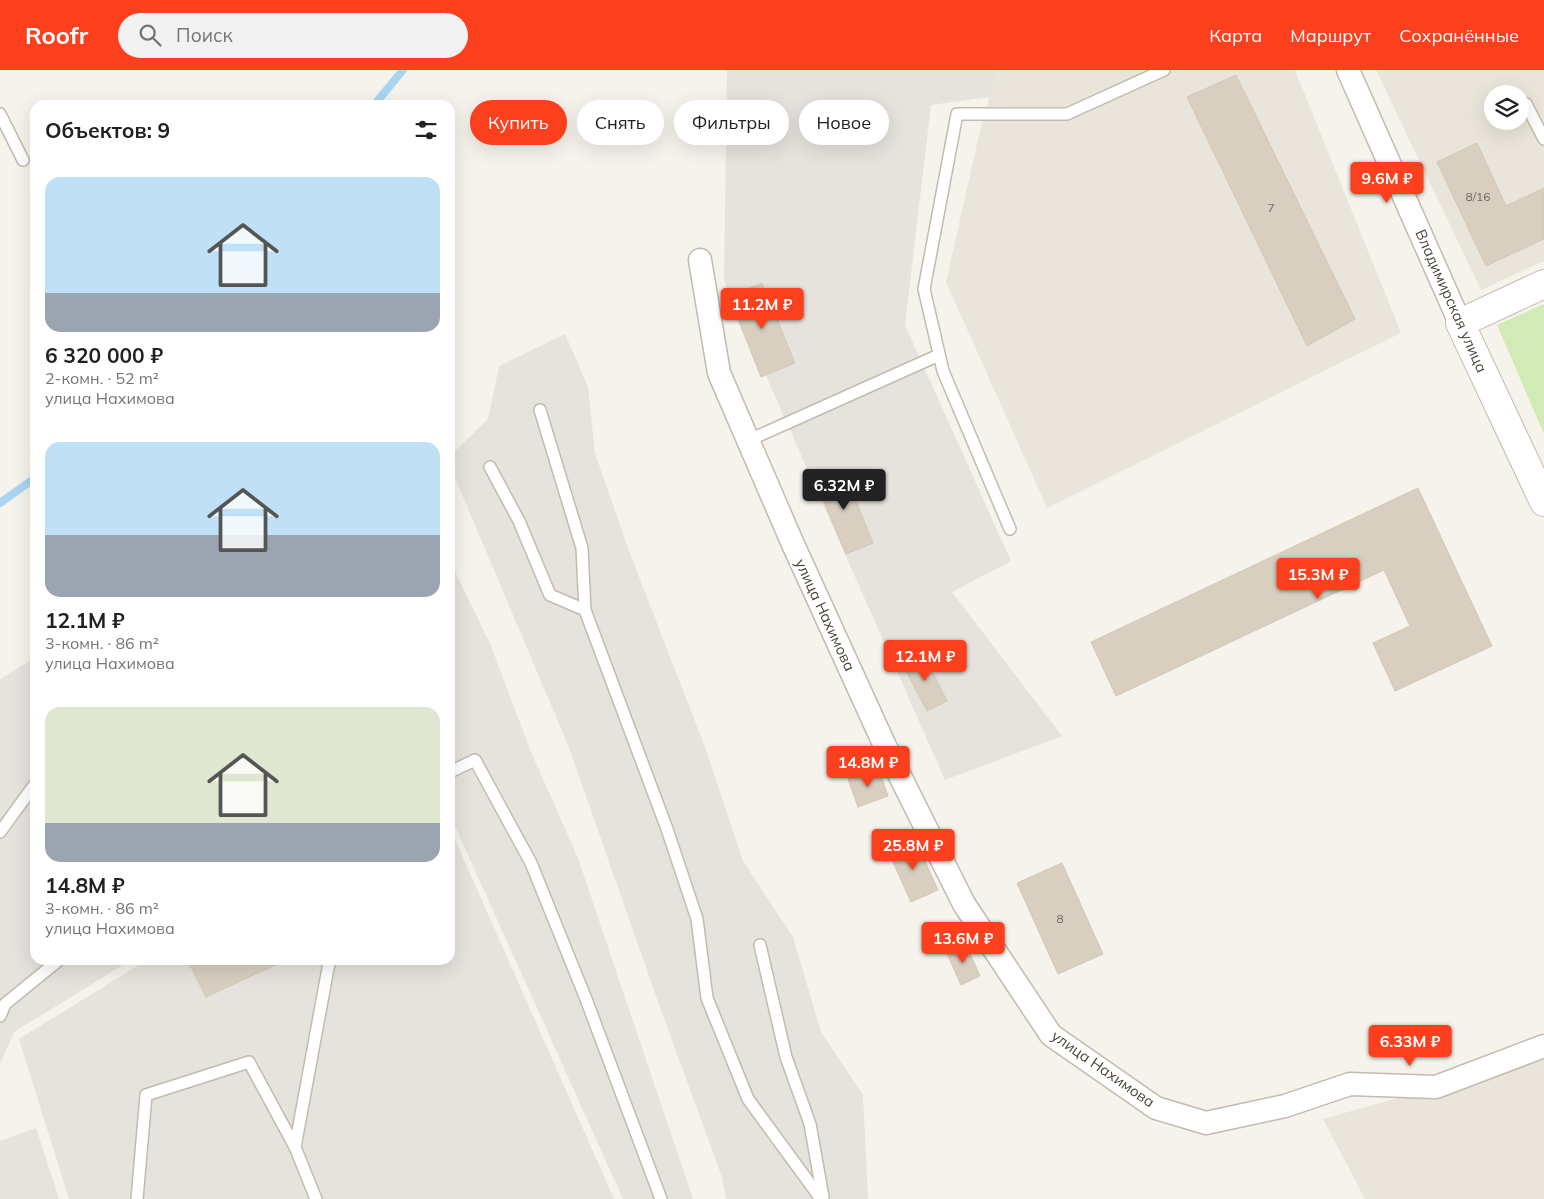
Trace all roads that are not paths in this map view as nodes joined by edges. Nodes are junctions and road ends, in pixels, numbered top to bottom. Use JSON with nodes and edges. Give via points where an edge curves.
{"nodes":[{"id":1,"x":1164,"y":70,"type":"edge"},
{"id":2,"x":1348,"y":70,"type":"edge"},
{"id":3,"x":1529,"y":110,"type":"edge"},
{"id":4,"x":0,"y":114,"type":"edge"},
{"id":5,"x":1544,"y":139,"type":"edge"},
{"id":6,"x":23,"y":160,"type":"dead end"},
{"id":7,"x":700,"y":260,"type":"dead end"},
{"id":8,"x":1544,"y":284,"type":"edge"},
{"id":9,"x":1460,"y":323,"type":"junction"},
{"id":10,"x":940,"y":355,"type":"junction"},
{"id":11,"x":540,"y":410,"type":"dead end"},
{"id":12,"x":747,"y":441,"type":"junction"},
{"id":13,"x":490,"y":467,"type":"dead end"},
{"id":14,"x":1544,"y":502,"type":"edge"},
{"id":15,"x":1010,"y":529,"type":"dead end"},
{"id":16,"x":585,"y":610,"type":"junction"},
{"id":17,"x":455,"y":770,"type":"edge"},
{"id":18,"x":30,"y":791,"type":"edge"},
{"id":19,"x":0,"y":832,"type":"edge"},
{"id":20,"x":760,"y":946,"type":"dead end"},
{"id":21,"x":52,"y":965,"type":"edge"},
{"id":22,"x":329,"y":965,"type":"edge"},
{"id":23,"x":0,"y":1016,"type":"edge"},
{"id":24,"x":1544,"y":1046,"type":"edge"},
{"id":25,"x":294,"y":1147,"type":"junction"},
{"id":26,"x":136,"y":1199,"type":"edge"},
{"id":27,"x":316,"y":1199,"type":"edge"},
{"id":28,"x":661,"y":1199,"type":"edge"},
{"id":29,"x":822,"y":1199,"type":"edge"}],
"edges":[{"from":1,"to":10,"type":"lane","via":[[1066,114],[957,114],[924,289]]},
{"from":2,"to":9,"type":"street","name":"Владимирская улица"},
{"from":3,"to":5,"type":"lane"},
{"from":4,"to":6,"type":"lane"},
{"from":7,"to":12,"type":"street","name":"улица Нахимова","via":[[719,374]]},
{"from":8,"to":9,"type":"street"},
{"from":9,"to":14,"type":"street","name":"Владимирская улица"},
{"from":10,"to":12,"type":"lane"},
{"from":10,"to":15,"type":"lane","via":[[943,371]]},
{"from":11,"to":16,"type":"lane","via":[[582,548]]},
{"from":12,"to":24,"type":"street","name":"улица Нахимова","via":[[884,746],[964,904],[1051,1035],[1156,1108],[1206,1123],[1285,1106],[1350,1084],[1436,1087]]},
{"from":13,"to":16,"type":"lane","via":[[519,521],[550,595]]},
{"from":16,"to":29,"type":"lane","via":[[667,828],[697,919],[707,998],[748,1099]]},
{"from":17,"to":28,"type":"lane","via":[[475,760],[531,863]]},
{"from":18,"to":19,"type":"lane"},
{"from":20,"to":29,"type":"lane","via":[[786,1057],[810,1124]]},
{"from":21,"to":23,"type":"lane","via":[[5,1004]]},
{"from":22,"to":25,"type":"lane"},
{"from":25,"to":26,"type":"lane","via":[[248,1062],[146,1095]]},
{"from":25,"to":27,"type":"lane"}]}
